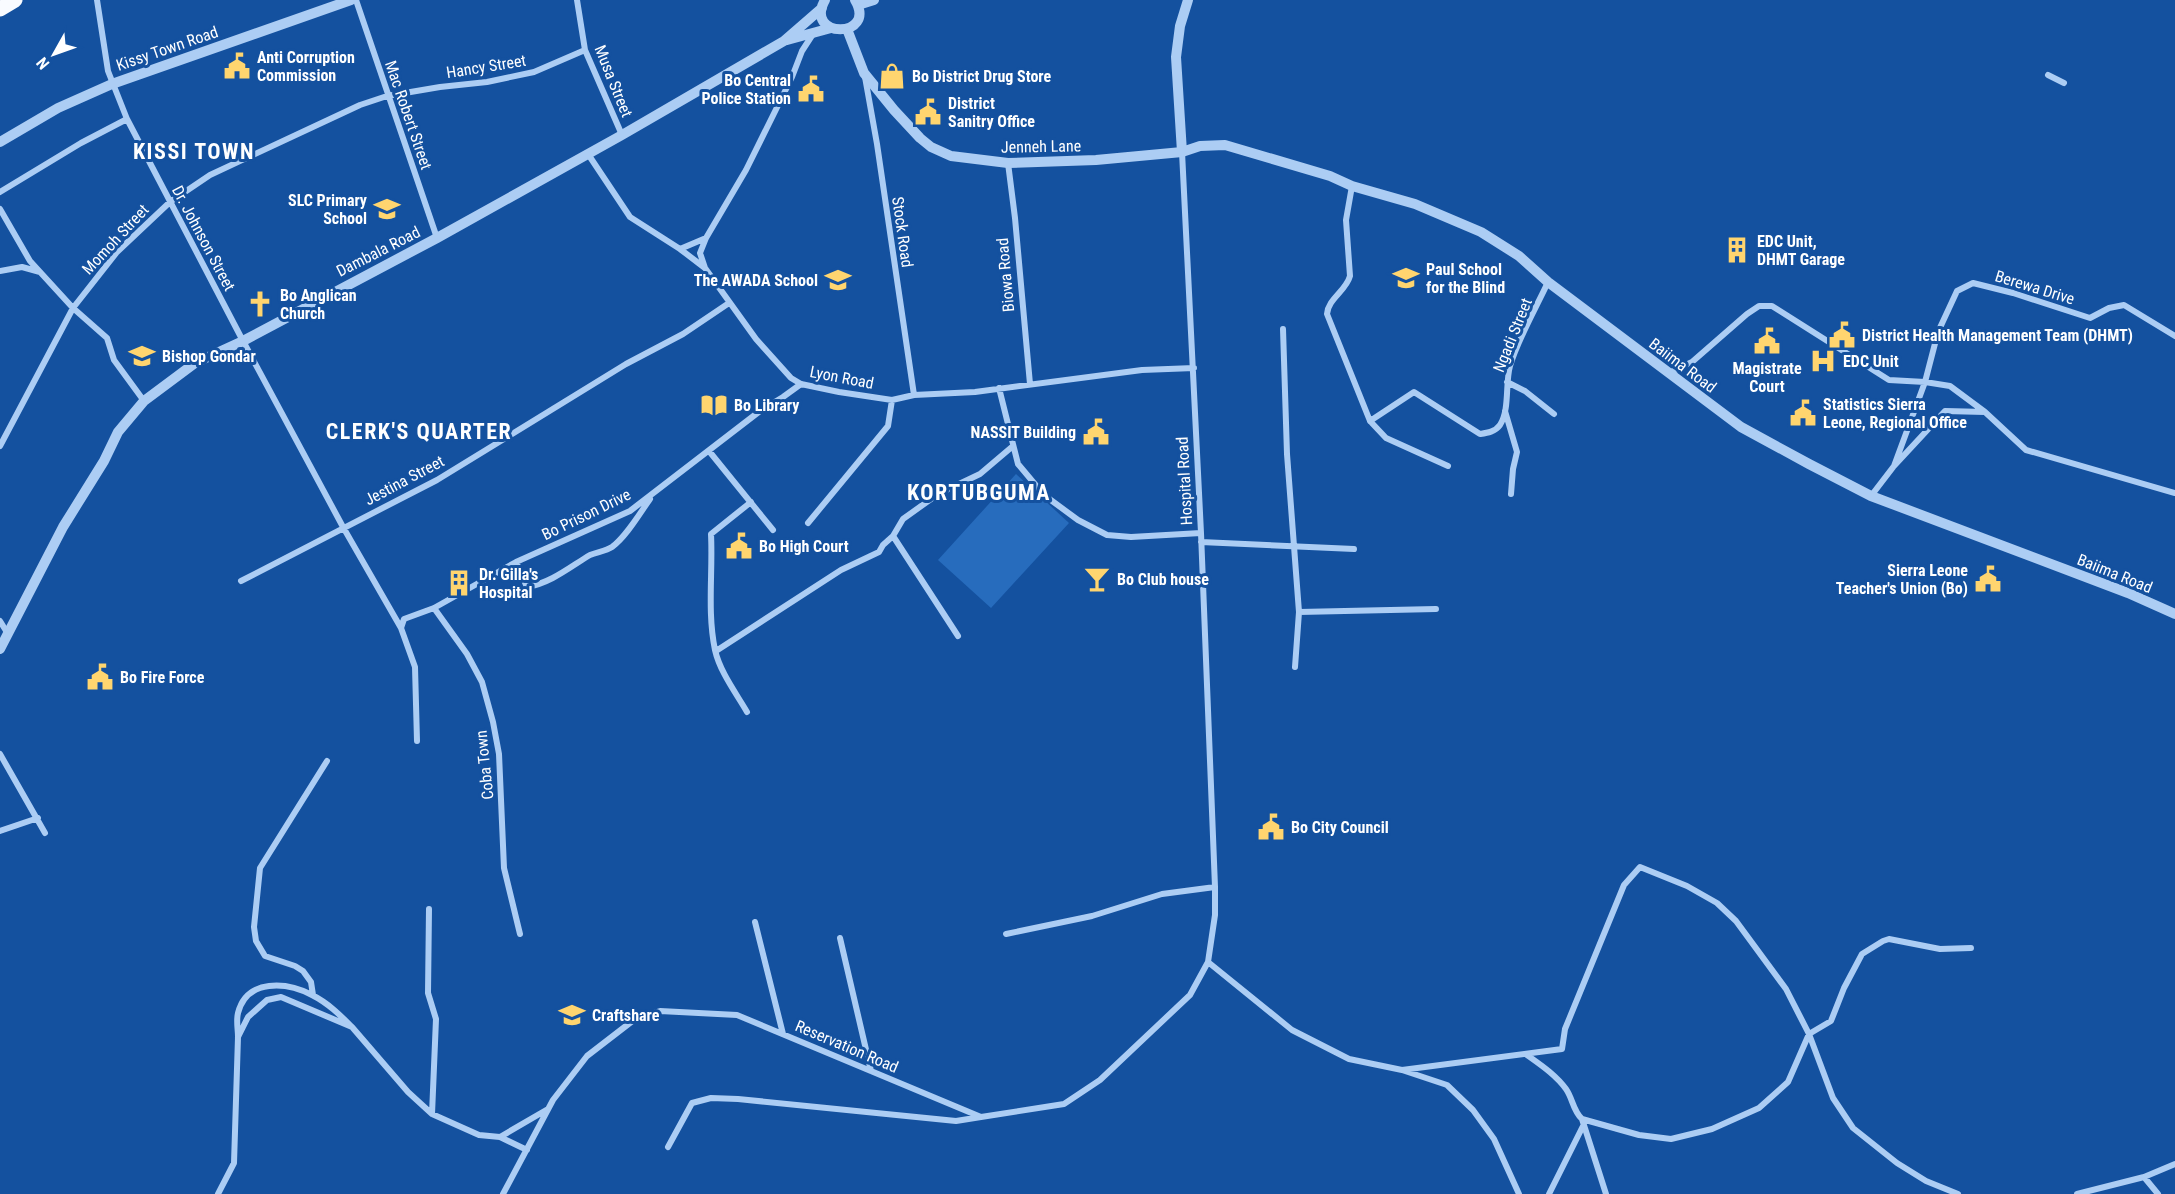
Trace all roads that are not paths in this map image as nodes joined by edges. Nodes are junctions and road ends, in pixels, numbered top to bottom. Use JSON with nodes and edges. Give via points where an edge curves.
{"nodes":[{"id":1,"x":15,"y":0,"type":"edge"},
{"id":2,"x":97,"y":0,"type":"edge"},
{"id":3,"x":351,"y":0,"type":"edge"},
{"id":4,"x":356,"y":0,"type":"edge"},
{"id":5,"x":578,"y":0,"type":"edge"},
{"id":6,"x":874,"y":0,"type":"edge"},
{"id":7,"x":1188,"y":0,"type":"edge"},
{"id":8,"x":857,"y":3,"type":"edge"},
{"id":9,"x":824,"y":4,"type":"edge"},
{"id":10,"x":0,"y":9,"type":"edge"},
{"id":11,"x":831,"y":28,"type":"junction"},
{"id":12,"x":847,"y":29,"type":"junction"},
{"id":13,"x":813,"y":34,"type":"junction"},
{"id":14,"x":784,"y":41,"type":"junction"},
{"id":15,"x":585,"y":50,"type":"junction"},
{"id":16,"x":864,"y":73,"type":"junction"},
{"id":17,"x":2049,"y":75,"type":"dead end"},
{"id":18,"x":2064,"y":83,"type":"dead end"},
{"id":19,"x":112,"y":84,"type":"junction"},
{"id":20,"x":387,"y":96,"type":"junction"},
{"id":21,"x":127,"y":119,"type":"junction"},
{"id":22,"x":622,"y":135,"type":"junction"},
{"id":23,"x":0,"y":142,"type":"edge"},
{"id":24,"x":1182,"y":152,"type":"junction"},
{"id":25,"x":588,"y":154,"type":"junction"},
{"id":26,"x":1008,"y":164,"type":"junction"},
{"id":27,"x":1352,"y":186,"type":"junction"},
{"id":28,"x":0,"y":192,"type":"edge"},
{"id":29,"x":170,"y":202,"type":"junction"},
{"id":30,"x":0,"y":209,"type":"edge"},
{"id":31,"x":706,"y":237,"type":"junction"},
{"id":32,"x":437,"y":238,"type":"junction"},
{"id":33,"x":680,"y":249,"type":"junction"},
{"id":34,"x":705,"y":268,"type":"junction"},
{"id":35,"x":0,"y":272,"type":"edge"},
{"id":36,"x":42,"y":273,"type":"junction"},
{"id":37,"x":1548,"y":282,"type":"junction"},
{"id":38,"x":729,"y":303,"type":"junction"},
{"id":39,"x":73,"y":308,"type":"junction"},
{"id":40,"x":1283,"y":329,"type":"dead end"},
{"id":41,"x":2175,"y":336,"type":"edge"},
{"id":42,"x":243,"y":341,"type":"junction"},
{"id":43,"x":1194,"y":368,"type":"junction"},
{"id":44,"x":1667,"y":373,"type":"junction"},
{"id":45,"x":1507,"y":381,"type":"junction"},
{"id":46,"x":1924,"y":382,"type":"junction"},
{"id":47,"x":801,"y":384,"type":"junction"},
{"id":48,"x":1030,"y":384,"type":"junction"},
{"id":49,"x":999,"y":388,"type":"junction"},
{"id":50,"x":914,"y":395,"type":"junction"},
{"id":51,"x":892,"y":399,"type":"junction"},
{"id":52,"x":144,"y":400,"type":"junction"},
{"id":53,"x":1504,"y":411,"type":"junction"},
{"id":54,"x":1985,"y":412,"type":"junction"},
{"id":55,"x":1554,"y":414,"type":"dead end"},
{"id":56,"x":1370,"y":421,"type":"junction"},
{"id":57,"x":0,"y":446,"type":"edge"},
{"id":58,"x":1013,"y":446,"type":"junction"},
{"id":59,"x":709,"y":451,"type":"junction"},
{"id":60,"x":1448,"y":466,"type":"dead end"},
{"id":61,"x":1894,"y":466,"type":"junction"},
{"id":62,"x":656,"y":491,"type":"junction"},
{"id":63,"x":1511,"y":494,"type":"dead end"},
{"id":64,"x":2175,"y":494,"type":"edge"},
{"id":65,"x":1871,"y":496,"type":"junction"},
{"id":66,"x":751,"y":502,"type":"junction"},
{"id":67,"x":808,"y":523,"type":"dead end"},
{"id":68,"x":343,"y":526,"type":"junction"},
{"id":69,"x":773,"y":530,"type":"dead end"},
{"id":70,"x":1201,"y":533,"type":"junction"},
{"id":71,"x":893,"y":536,"type":"junction"},
{"id":72,"x":1201,"y":542,"type":"junction"},
{"id":73,"x":1295,"y":546,"type":"junction"},
{"id":74,"x":1354,"y":549,"type":"dead end"},
{"id":75,"x":516,"y":562,"type":"junction"},
{"id":76,"x":241,"y":581,"type":"dead end"},
{"id":77,"x":434,"y":608,"type":"junction"},
{"id":78,"x":1436,"y":609,"type":"dead end"},
{"id":79,"x":1299,"y":612,"type":"junction"},
{"id":80,"x":2175,"y":614,"type":"edge"},
{"id":81,"x":0,"y":621,"type":"edge"},
{"id":82,"x":401,"y":628,"type":"junction"},
{"id":83,"x":8,"y":634,"type":"junction"},
{"id":84,"x":958,"y":636,"type":"dead end"},
{"id":85,"x":0,"y":649,"type":"edge"},
{"id":86,"x":716,"y":651,"type":"junction"},
{"id":87,"x":1295,"y":667,"type":"dead end"},
{"id":88,"x":747,"y":712,"type":"dead end"},
{"id":89,"x":417,"y":741,"type":"dead end"},
{"id":90,"x":0,"y":754,"type":"edge"},
{"id":91,"x":327,"y":761,"type":"dead end"},
{"id":92,"x":38,"y":818,"type":"junction"},
{"id":93,"x":0,"y":831,"type":"edge"},
{"id":94,"x":45,"y":833,"type":"dead end"},
{"id":95,"x":1215,"y":887,"type":"junction"},
{"id":96,"x":429,"y":909,"type":"dead end"},
{"id":97,"x":755,"y":922,"type":"dead end"},
{"id":98,"x":520,"y":934,"type":"dead end"},
{"id":99,"x":1005,"y":934,"type":"dead end"},
{"id":100,"x":840,"y":938,"type":"dead end"},
{"id":101,"x":1971,"y":948,"type":"dead end"},
{"id":102,"x":1208,"y":962,"type":"junction"},
{"id":103,"x":313,"y":995,"type":"junction"},
{"id":104,"x":352,"y":1027,"type":"junction"},
{"id":105,"x":783,"y":1034,"type":"junction"},
{"id":106,"x":1809,"y":1034,"type":"junction"},
{"id":107,"x":238,"y":1037,"type":"junction"},
{"id":108,"x":1527,"y":1055,"type":"junction"},
{"id":109,"x":1402,"y":1070,"type":"junction"},
{"id":110,"x":871,"y":1071,"type":"junction"},
{"id":111,"x":548,"y":1109,"type":"junction"},
{"id":112,"x":432,"y":1114,"type":"junction"},
{"id":113,"x":981,"y":1117,"type":"junction"},
{"id":114,"x":1582,"y":1122,"type":"junction"},
{"id":115,"x":500,"y":1137,"type":"junction"},
{"id":116,"x":668,"y":1147,"type":"dead end"},
{"id":117,"x":527,"y":1150,"type":"junction"},
{"id":118,"x":2175,"y":1164,"type":"edge"},
{"id":119,"x":2144,"y":1177,"type":"junction"},
{"id":120,"x":218,"y":1194,"type":"edge"},
{"id":121,"x":504,"y":1194,"type":"edge"},
{"id":122,"x":1519,"y":1194,"type":"edge"},
{"id":123,"x":1549,"y":1194,"type":"edge"},
{"id":124,"x":1606,"y":1194,"type":"edge"},
{"id":125,"x":1959,"y":1194,"type":"edge"},
{"id":126,"x":2077,"y":1194,"type":"edge"},
{"id":127,"x":2158,"y":1194,"type":"edge"}],
"edges":[{"from":1,"to":10,"type":"main road"},
{"from":2,"to":19,"type":"street","name":"Dr. Johnson Street"},
{"from":3,"to":19,"type":"street","name":"Kissy Town Road"},
{"from":4,"to":20,"type":"street","name":"Mac Robert Street"},
{"from":5,"to":15,"type":"street","name":"Musa Street"},
{"from":6,"to":8,"type":"street"},
{"from":7,"to":24,"type":"street","name":"Hospital Road","via":[[1179,26],[1176,57]]},
{"from":8,"to":12,"type":"street","via":[[858,18]]},
{"from":9,"to":11,"type":"street","via":[[824,21]]},
{"from":9,"to":14,"type":"street","name":"Dambala Road"},
{"from":11,"to":12,"type":"street"},
{"from":11,"to":13,"type":"street","name":"Dambala Road"},
{"from":12,"to":16,"type":"street"},
{"from":13,"to":14,"type":"street","name":"Dambala Road"},
{"from":13,"to":31,"type":"street","via":[[746,170]]},
{"from":14,"to":22,"type":"street","name":"Dambala Road"},
{"from":15,"to":20,"type":"street","name":"Hancy Street","via":[[534,72]]},
{"from":15,"to":22,"type":"street","name":"Musa Street"},
{"from":16,"to":26,"type":"street","name":"Jenneh Lane","via":[[931,147],[951,156]]},
{"from":16,"to":50,"type":"street","name":"Stock Road"},
{"from":17,"to":18,"type":"street"},
{"from":19,"to":21,"type":"street","name":"Dr. Johnson Street"},
{"from":19,"to":23,"type":"street","name":"Kissy Town Road","via":[[58,108]]},
{"from":20,"to":29,"type":"street","name":"Momoh Street","via":[[210,175]]},
{"from":20,"to":32,"type":"street","name":"Mac Robert Street"},
{"from":21,"to":28,"type":"street"},
{"from":21,"to":29,"type":"street","name":"Dr. Johnson Street"},
{"from":22,"to":25,"type":"street","name":"Dambala Road"},
{"from":24,"to":26,"type":"street","name":"Jenneh Lane"},
{"from":24,"to":27,"type":"street","name":"Baiima Road","via":[[1200,146],[1225,145]]},
{"from":24,"to":43,"type":"street","name":"Hospital Road"},
{"from":25,"to":32,"type":"street","name":"Dambala Road"},
{"from":25,"to":33,"type":"street","name":"Lyon Road","via":[[630,217]]},
{"from":26,"to":48,"type":"street","name":"Biowa Road"},
{"from":27,"to":37,"type":"street","name":"Baiima Road","via":[[1415,204],[1481,232],[1519,256]]},
{"from":27,"to":56,"type":"street","via":[[1346,220],[1350,276],[1327,314]]},
{"from":29,"to":39,"type":"street","name":"Momoh Street","via":[[117,252]]},
{"from":29,"to":42,"type":"street","name":"Dr. Johnson Street"},
{"from":30,"to":36,"type":"street","via":[[30,261]]},
{"from":31,"to":33,"type":"street"},
{"from":31,"to":34,"type":"street","via":[[700,253]]},
{"from":32,"to":42,"type":"street","name":"Dambala Road"},
{"from":33,"to":34,"type":"street","name":"Lyon Road"},
{"from":34,"to":38,"type":"street","name":"Lyon Road"},
{"from":35,"to":36,"type":"street","via":[[22,267]]},
{"from":36,"to":39,"type":"street"},
{"from":37,"to":44,"type":"street","name":"Baiima Road"},
{"from":37,"to":45,"type":"street","name":"Ngadi Street","via":[[1510,364]]},
{"from":38,"to":47,"type":"street","name":"Lyon Road","via":[[756,339]]},
{"from":38,"to":68,"type":"street","name":"Jestina Street","via":[[437,480]]},
{"from":39,"to":52,"type":"street","via":[[106,338],[114,360]]},
{"from":39,"to":57,"type":"street","name":"Momoh Street"},
{"from":40,"to":73,"type":"street"},
{"from":41,"to":46,"type":"street","name":"Berewa Drive","via":[[2124,305],[2090,318],[1973,283],[1957,291],[1938,332]]},
{"from":42,"to":52,"type":"street","name":"Dambala Road","via":[[195,363]]},
{"from":42,"to":68,"type":"street","name":"Dr. Johnson Street"},
{"from":43,"to":48,"type":"street","name":"Lyon Road","via":[[1142,370]]},
{"from":43,"to":70,"type":"street","name":"Hospital Road"},
{"from":44,"to":46,"type":"street","via":[[1692,362],[1747,314],[1760,306],[1772,306],[1889,380]]},
{"from":44,"to":65,"type":"street","name":"Baiima Road","via":[[1741,428]]},
{"from":45,"to":53,"type":"street","name":"Ngadi Street"},
{"from":45,"to":55,"type":"street"},
{"from":46,"to":54,"type":"street","via":[[1950,386]]},
{"from":46,"to":61,"type":"street","name":"Berewa Drive"},
{"from":47,"to":51,"type":"street","name":"Lyon Road"},
{"from":47,"to":59,"type":"street","name":"Bo Prison Drive"},
{"from":48,"to":49,"type":"street","name":"Lyon Road"},
{"from":49,"to":50,"type":"street","name":"Lyon Road"},
{"from":49,"to":58,"type":"street"},
{"from":50,"to":51,"type":"street","name":"Lyon Road"},
{"from":51,"to":67,"type":"street","via":[[888,426]]},
{"from":52,"to":83,"type":"street","name":"Dambala Road","via":[[118,432]]},
{"from":53,"to":56,"type":"street","via":[[1500,426],[1480,434],[1414,392]]},
{"from":53,"to":63,"type":"street","via":[[1517,452]]},
{"from":54,"to":61,"type":"street","via":[[1945,411]]},
{"from":54,"to":64,"type":"street","via":[[2026,450]]},
{"from":56,"to":60,"type":"street","via":[[1386,438]]},
{"from":58,"to":70,"type":"street","via":[[1018,464],[1044,495],[1107,535]]},
{"from":58,"to":71,"type":"street","via":[[980,474],[938,495],[903,519]]},
{"from":59,"to":62,"type":"street","name":"Bo Prison Drive"},
{"from":59,"to":66,"type":"street"},
{"from":61,"to":65,"type":"street"},
{"from":62,"to":75,"type":"street","name":"Bo Prison Drive","via":[[630,511]]},
{"from":62,"to":75,"type":"street","via":[[612,547],[574,567],[527,587]]},
{"from":65,"to":80,"type":"street","name":"Baiima Road"},
{"from":66,"to":69,"type":"street"},
{"from":66,"to":86,"type":"street","via":[[711,534],[709,604]]},
{"from":68,"to":76,"type":"street","name":"Jestina Street"},
{"from":68,"to":82,"type":"street","name":"Dr. Johnson Street"},
{"from":70,"to":72,"type":"street","name":"Hospital Road"},
{"from":71,"to":84,"type":"street"},
{"from":71,"to":86,"type":"street","via":[[879,552],[841,570]]},
{"from":72,"to":73,"type":"street"},
{"from":72,"to":95,"type":"street","name":"Hospital Road"},
{"from":73,"to":74,"type":"street"},
{"from":73,"to":79,"type":"street"},
{"from":75,"to":77,"type":"street","name":"Bo Prison Drive"},
{"from":77,"to":82,"type":"street","name":"Bo Prison Drive","via":[[404,619]]},
{"from":77,"to":98,"type":"street","name":"Coba Town","via":[[467,654],[485,692],[499,754],[504,868]]},
{"from":78,"to":79,"type":"street"},
{"from":79,"to":87,"type":"street"},
{"from":81,"to":83,"type":"street"},
{"from":82,"to":89,"type":"street","name":"Dr. Johnson Street","via":[[415,667]]},
{"from":83,"to":85,"type":"street","name":"Dambala Road"},
{"from":86,"to":88,"type":"street"},
{"from":90,"to":92,"type":"street"},
{"from":91,"to":103,"type":"street","via":[[260,868],[254,927],[256,941],[265,956],[303,970]]},
{"from":92,"to":93,"type":"street"},
{"from":92,"to":94,"type":"street"},
{"from":95,"to":99,"type":"street","via":[[1162,894],[1092,916]]},
{"from":95,"to":102,"type":"street","name":"Hospital Road"},
{"from":96,"to":112,"type":"street","via":[[428,993],[435,1019]]},
{"from":97,"to":105,"type":"street"},
{"from":100,"to":110,"type":"street"},
{"from":101,"to":106,"type":"street","via":[[1940,950],[1883,941],[1862,954],[1831,1021]]},
{"from":102,"to":109,"type":"street","via":[[1292,1030],[1349,1059]]},
{"from":102,"to":113,"type":"street","via":[[1190,995],[1100,1080],[1064,1104]]},
{"from":103,"to":104,"type":"street"},
{"from":103,"to":107,"type":"street","via":[[292,987],[260,988],[246,997],[240,1008]]},
{"from":104,"to":107,"type":"street","via":[[281,997],[267,1000],[248,1017]]},
{"from":104,"to":112,"type":"street"},
{"from":105,"to":110,"type":"street","name":"Reservation Road"},
{"from":105,"to":111,"type":"street","name":"Reservation Road","via":[[737,1015],[660,1011],[634,1019],[587,1056]]},
{"from":106,"to":108,"type":"street","via":[[1786,989],[1736,921],[1717,903],[1687,886],[1640,867],[1624,885],[1565,1029],[1562,1049]]},
{"from":106,"to":114,"type":"street","via":[[1788,1082],[1759,1108],[1712,1129],[1671,1139],[1639,1136]]},
{"from":106,"to":125,"type":"street","via":[[1833,1098],[1853,1128],[1897,1163]]},
{"from":107,"to":120,"type":"street","via":[[234,1163]]},
{"from":108,"to":109,"type":"street"},
{"from":108,"to":114,"type":"street","via":[[1568,1090]]},
{"from":109,"to":122,"type":"street","via":[[1447,1085],[1473,1110],[1494,1139]]},
{"from":110,"to":113,"type":"street","name":"Reservation Road"},
{"from":111,"to":115,"type":"street"},
{"from":111,"to":117,"type":"street","name":"Reservation Road"},
{"from":112,"to":115,"type":"street","via":[[479,1135]]},
{"from":113,"to":116,"type":"street","via":[[956,1122],[711,1098],[692,1103]]},
{"from":114,"to":123,"type":"street"},
{"from":114,"to":124,"type":"street"},
{"from":115,"to":117,"type":"street"},
{"from":117,"to":121,"type":"street","name":"Reservation Road"},
{"from":118,"to":119,"type":"street"},
{"from":119,"to":126,"type":"street"},
{"from":119,"to":127,"type":"street"}]}
